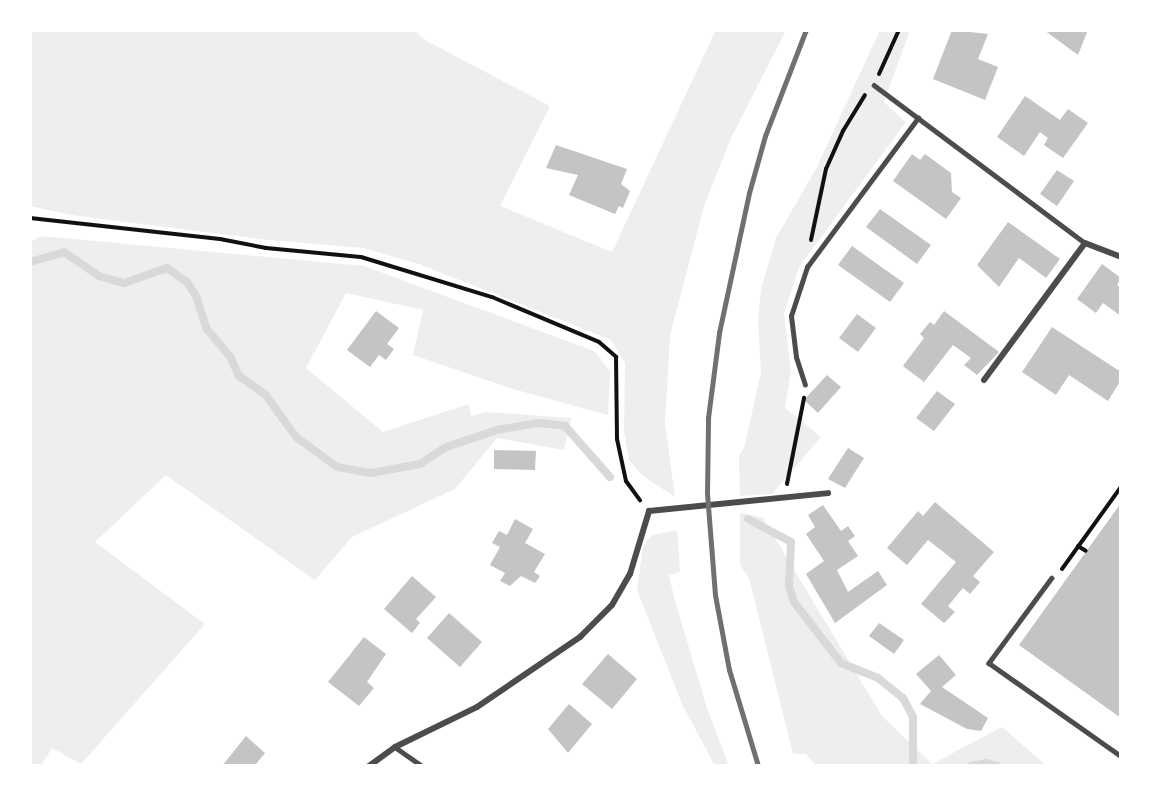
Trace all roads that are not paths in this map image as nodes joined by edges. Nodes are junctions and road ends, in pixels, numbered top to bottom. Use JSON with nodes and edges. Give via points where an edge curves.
{"nodes":[{"id":1,"x":874,"y":85,"type":"road end"},
{"id":2,"x":918,"y":118,"type":"junction"},
{"id":3,"x":1085,"y":243,"type":"junction"},
{"id":4,"x":1121,"y":257,"type":"edge"},
{"id":5,"x":984,"y":380,"type":"dead end"},
{"id":6,"x":805,"y":385,"type":"road end"},
{"id":7,"x":828,"y":493,"type":"dead end"},
{"id":8,"x":1052,"y":578,"type":"dead end"},
{"id":9,"x":395,"y":747,"type":"junction"},
{"id":10,"x":1121,"y":756,"type":"edge"},
{"id":11,"x":369,"y":766,"type":"edge"},
{"id":12,"x":422,"y":766,"type":"edge"}],
"edges":[{"from":1,"to":2,"type":"lane"},
{"from":2,"to":3,"type":"lane"},
{"from":2,"to":6,"type":"lane","via":[[813,259],[791,316],[796,357]]},
{"from":3,"to":4,"type":"street"},
{"from":3,"to":5,"type":"street"},
{"from":7,"to":9,"type":"street","via":[[788,494],[649,511],[630,574],[612,605],[580,637],[477,707]]},
{"from":8,"to":10,"type":"lane","via":[[989,663]]},
{"from":9,"to":11,"type":"street"},
{"from":9,"to":12,"type":"lane"}]}
